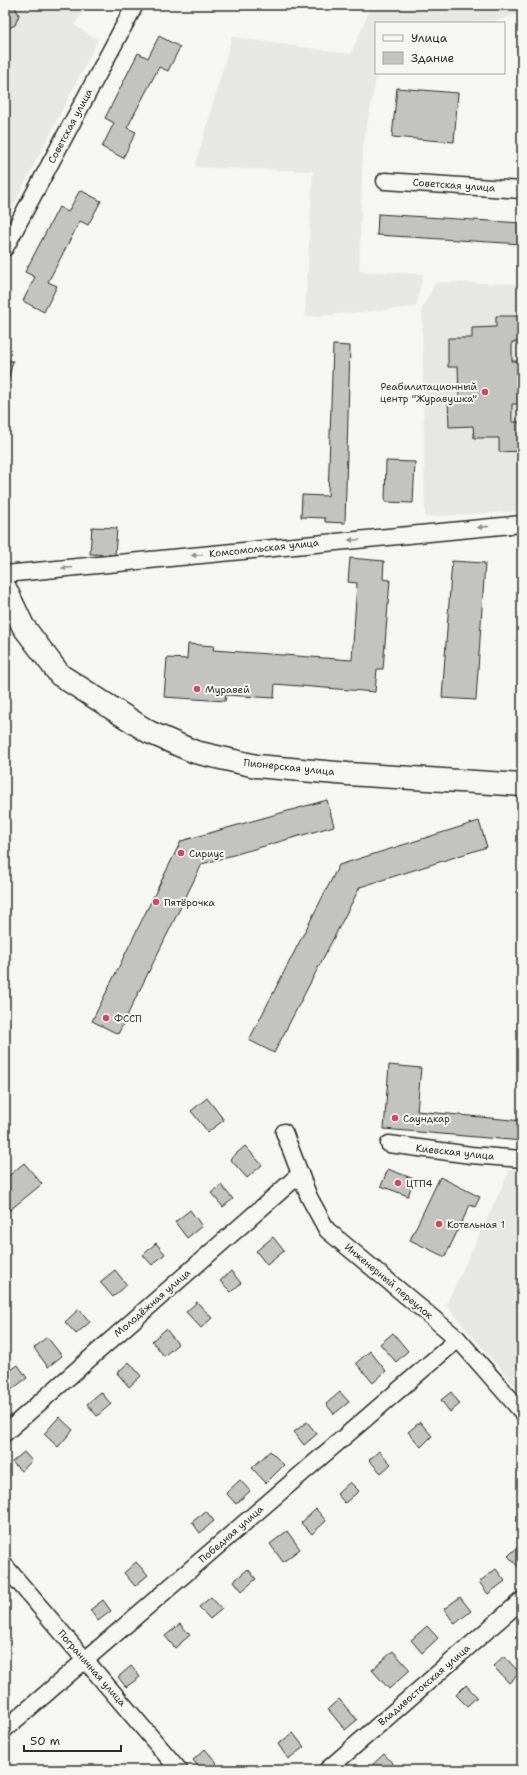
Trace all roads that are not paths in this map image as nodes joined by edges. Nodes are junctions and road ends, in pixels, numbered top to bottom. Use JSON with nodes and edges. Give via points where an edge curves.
{"nodes":[{"id":1,"x":135,"y":5,"type":"edge"},
{"id":2,"x":385,"y":181,"type":"dead end"},
{"id":3,"x":522,"y":190,"type":"edge"},
{"id":4,"x":5,"y":248,"type":"edge"},
{"id":5,"x":522,"y":524,"type":"edge"},
{"id":6,"x":5,"y":574,"type":"edge"},
{"id":7,"x":5,"y":588,"type":"edge"},
{"id":8,"x":522,"y":785,"type":"edge"},
{"id":9,"x":284,"y":1132,"type":"dead end"},
{"id":10,"x":389,"y":1144,"type":"dead end"},
{"id":11,"x":522,"y":1158,"type":"edge"},
{"id":12,"x":300,"y":1174,"type":"junction"},
{"id":13,"x":458,"y":1339,"type":"junction"},
{"id":14,"x":522,"y":1412,"type":"edge"},
{"id":15,"x":5,"y":1433,"type":"edge"},
{"id":16,"x":5,"y":1566,"type":"edge"},
{"id":17,"x":522,"y":1600,"type":"edge"},
{"id":18,"x":84,"y":1661,"type":"junction"},
{"id":19,"x":5,"y":1729,"type":"edge"},
{"id":20,"x":179,"y":1770,"type":"edge"},
{"id":21,"x":327,"y":1770,"type":"edge"}],
"edges":[{"from":1,"to":4,"type":"street","name":"Советская улица"},
{"from":2,"to":3,"type":"street","name":"Советская улица"},
{"from":5,"to":6,"type":"street","name":"Комсомольская улица","one_way":true},
{"from":7,"to":8,"type":"main road","name":"Пионерская улица","via":[[24,626],[60,676],[149,732],[195,752],[256,766]]},
{"from":9,"to":12,"type":"street","name":"Инженерный переулок"},
{"from":10,"to":11,"type":"street","name":"Киевская улица","via":[[471,1155]]},
{"from":12,"to":13,"type":"street","name":"Инженерный переулок","via":[[327,1230]]},
{"from":12,"to":15,"type":"street","name":"Молодёжная улица"},
{"from":13,"to":14,"type":"street","name":"Инженерный переулок"},
{"from":13,"to":18,"type":"street","name":"Победная улица"},
{"from":16,"to":18,"type":"street","name":"Пограничная улица"},
{"from":17,"to":21,"type":"street","name":"Владивостокская улица"},
{"from":18,"to":19,"type":"street","name":"Победная улица"},
{"from":18,"to":20,"type":"street","name":"Пограничная улица"}]}
